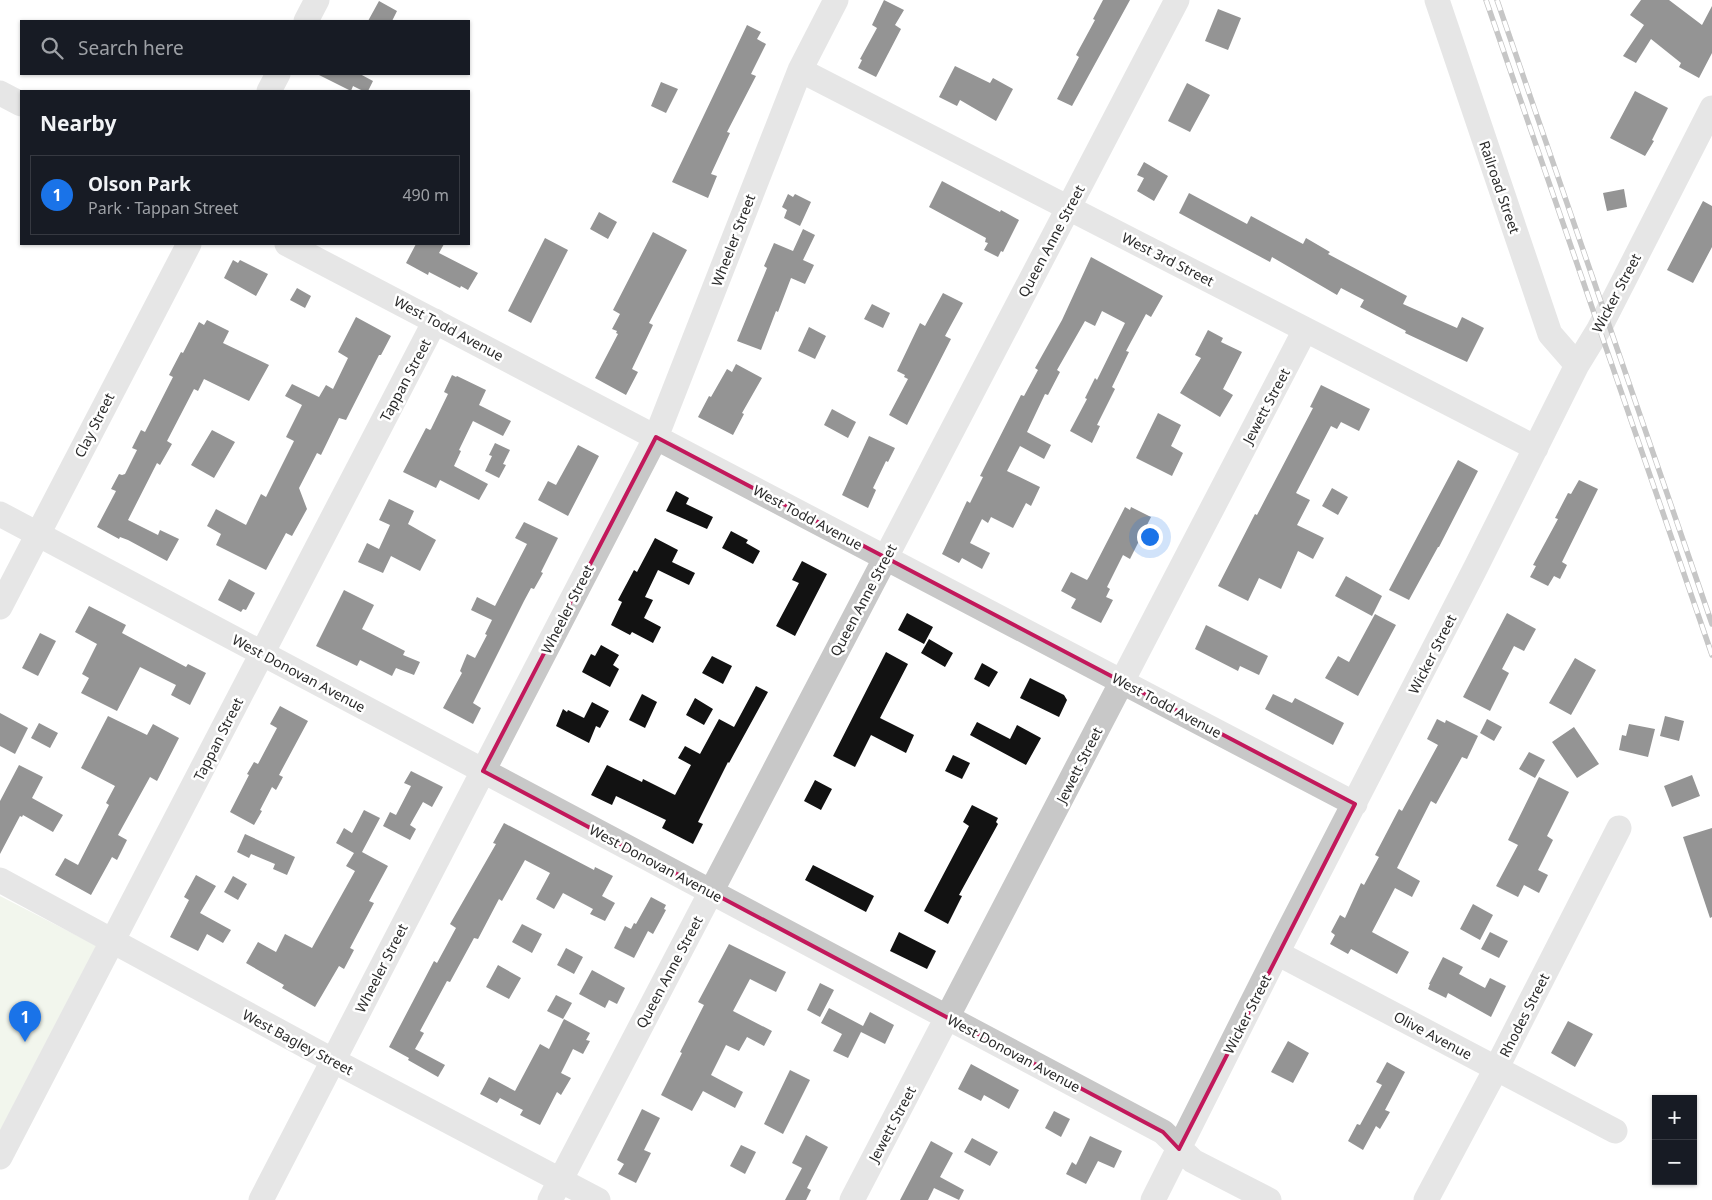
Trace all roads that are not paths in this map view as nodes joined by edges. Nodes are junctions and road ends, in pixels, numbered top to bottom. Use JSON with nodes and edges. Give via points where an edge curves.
{"nodes":[{"id":1,"x":317,"y":0,"type":"edge"},
{"id":2,"x":836,"y":0,"type":"edge"},
{"id":3,"x":1177,"y":0,"type":"edge"},
{"id":4,"x":1437,"y":0,"type":"edge"},
{"id":5,"x":307,"y":20,"type":"edge"},
{"id":6,"x":800,"y":70,"type":"junction"},
{"id":7,"x":277,"y":75,"type":"edge"},
{"id":8,"x":270,"y":90,"type":"edge"},
{"id":9,"x":0,"y":93,"type":"edge"},
{"id":10,"x":20,"y":103,"type":"edge"},
{"id":11,"x":1712,"y":108,"type":"edge"},
{"id":12,"x":1068,"y":208,"type":"junction"},
{"id":13,"x":188,"y":245,"type":"edge"},
{"id":14,"x":289,"y":245,"type":"edge"},
{"id":15,"x":435,"y":321,"type":"junction"},
{"id":16,"x":1305,"y":330,"type":"junction"},
{"id":17,"x":1576,"y":365,"type":"junction"},
{"id":18,"x":656,"y":437,"type":"junction"},
{"id":19,"x":1536,"y":448,"type":"junction"},
{"id":20,"x":0,"y":514,"type":"edge"},
{"id":21,"x":38,"y":534,"type":"junction"},
{"id":22,"x":886,"y":558,"type":"junction"},
{"id":23,"x":0,"y":607,"type":"edge"},
{"id":24,"x":262,"y":654,"type":"junction"},
{"id":25,"x":1122,"y":681,"type":"junction"},
{"id":26,"x":483,"y":771,"type":"junction"},
{"id":27,"x":1355,"y":804,"type":"junction"},
{"id":28,"x":1619,"y":828,"type":"dead end"},
{"id":29,"x":0,"y":880,"type":"edge"},
{"id":30,"x":711,"y":892,"type":"junction"},
{"id":31,"x":112,"y":941,"type":"junction"},
{"id":32,"x":1277,"y":953,"type":"junction"},
{"id":33,"x":947,"y":1017,"type":"junction"},
{"id":34,"x":333,"y":1061,"type":"junction"},
{"id":35,"x":1496,"y":1069,"type":"junction"},
{"id":36,"x":1614,"y":1132,"type":"dead end"},
{"id":37,"x":1179,"y":1149,"type":"junction"},
{"id":38,"x":0,"y":1157,"type":"edge"},
{"id":39,"x":555,"y":1190,"type":"edge"},
{"id":40,"x":261,"y":1200,"type":"edge"},
{"id":41,"x":598,"y":1200,"type":"edge"},
{"id":42,"x":852,"y":1200,"type":"edge"},
{"id":43,"x":1152,"y":1200,"type":"edge"},
{"id":44,"x":1269,"y":1200,"type":"edge"},
{"id":45,"x":1426,"y":1200,"type":"edge"}],
"edges":[{"from":1,"to":5,"type":"street"},
{"from":2,"to":6,"type":"street","name":"Wheeler Street"},
{"from":3,"to":12,"type":"street","name":"Queen Anne Street"},
{"from":4,"to":17,"type":"street","name":"Railroad Street","via":[[1550,334]]},
{"from":6,"to":12,"type":"street","name":"West 3rd Street"},
{"from":6,"to":18,"type":"street","name":"Wheeler Street"},
{"from":7,"to":8,"type":"street"},
{"from":9,"to":10,"type":"street"},
{"from":11,"to":17,"type":"street","name":"Wicker Street","via":[[1599,329]]},
{"from":12,"to":16,"type":"street","name":"West 3rd Street"},
{"from":12,"to":22,"type":"street","name":"Queen Anne Street"},
{"from":13,"to":21,"type":"street","name":"Clay Street"},
{"from":14,"to":15,"type":"street","name":"West Todd Avenue"},
{"from":15,"to":18,"type":"street","name":"West Todd Avenue"},
{"from":15,"to":24,"type":"street","name":"Tappan Street"},
{"from":16,"to":19,"type":"street","name":"West 3rd Street"},
{"from":16,"to":25,"type":"street","name":"Jewett Street"},
{"from":17,"to":19,"type":"street","name":"Wicker Street"},
{"from":18,"to":22,"type":"street","name":"West Todd Avenue"},
{"from":18,"to":26,"type":"street","name":"Wheeler Street"},
{"from":19,"to":27,"type":"street","name":"Wicker Street"},
{"from":20,"to":21,"type":"street","name":"West Donovan Avenue"},
{"from":21,"to":23,"type":"street","name":"Clay Street"},
{"from":21,"to":24,"type":"street","name":"West Donovan Avenue"},
{"from":22,"to":25,"type":"street","name":"West Todd Avenue"},
{"from":22,"to":30,"type":"street","name":"Queen Anne Street"},
{"from":24,"to":26,"type":"street","name":"West Donovan Avenue"},
{"from":24,"to":31,"type":"street","name":"Tappan Street"},
{"from":25,"to":27,"type":"street","name":"West Todd Avenue"},
{"from":25,"to":33,"type":"street","name":"Jewett Street"},
{"from":26,"to":30,"type":"street","name":"West Donovan Avenue"},
{"from":26,"to":34,"type":"street","name":"Wheeler Street"},
{"from":27,"to":32,"type":"street","name":"Wicker Street"},
{"from":28,"to":35,"type":"street","name":"Rhodes Street"},
{"from":29,"to":31,"type":"street","name":"West Bagley Street"},
{"from":30,"to":33,"type":"street","name":"West Donovan Avenue"},
{"from":30,"to":39,"type":"street","name":"Queen Anne Street"},
{"from":31,"to":34,"type":"street","name":"West Bagley Street"},
{"from":31,"to":38,"type":"street","name":"Tappan Street"},
{"from":32,"to":35,"type":"street","name":"Olive Avenue"},
{"from":32,"to":37,"type":"street","name":"Wicker Street"},
{"from":33,"to":37,"type":"street","name":"West Donovan Avenue","via":[[1163,1132]]},
{"from":33,"to":42,"type":"street","name":"Jewett Street"},
{"from":34,"to":39,"type":"street","name":"West Bagley Street"},
{"from":34,"to":40,"type":"street","name":"Wheeler Street"},
{"from":35,"to":36,"type":"street","name":"Olive Avenue"},
{"from":35,"to":45,"type":"street","name":"Rhodes Street"},
{"from":37,"to":43,"type":"street","name":"Wicker Street"},
{"from":37,"to":44,"type":"street","name":"West Donovan Avenue","via":[[1194,1161]]},
{"from":39,"to":41,"type":"street","name":"West Bagley Street"}]}
